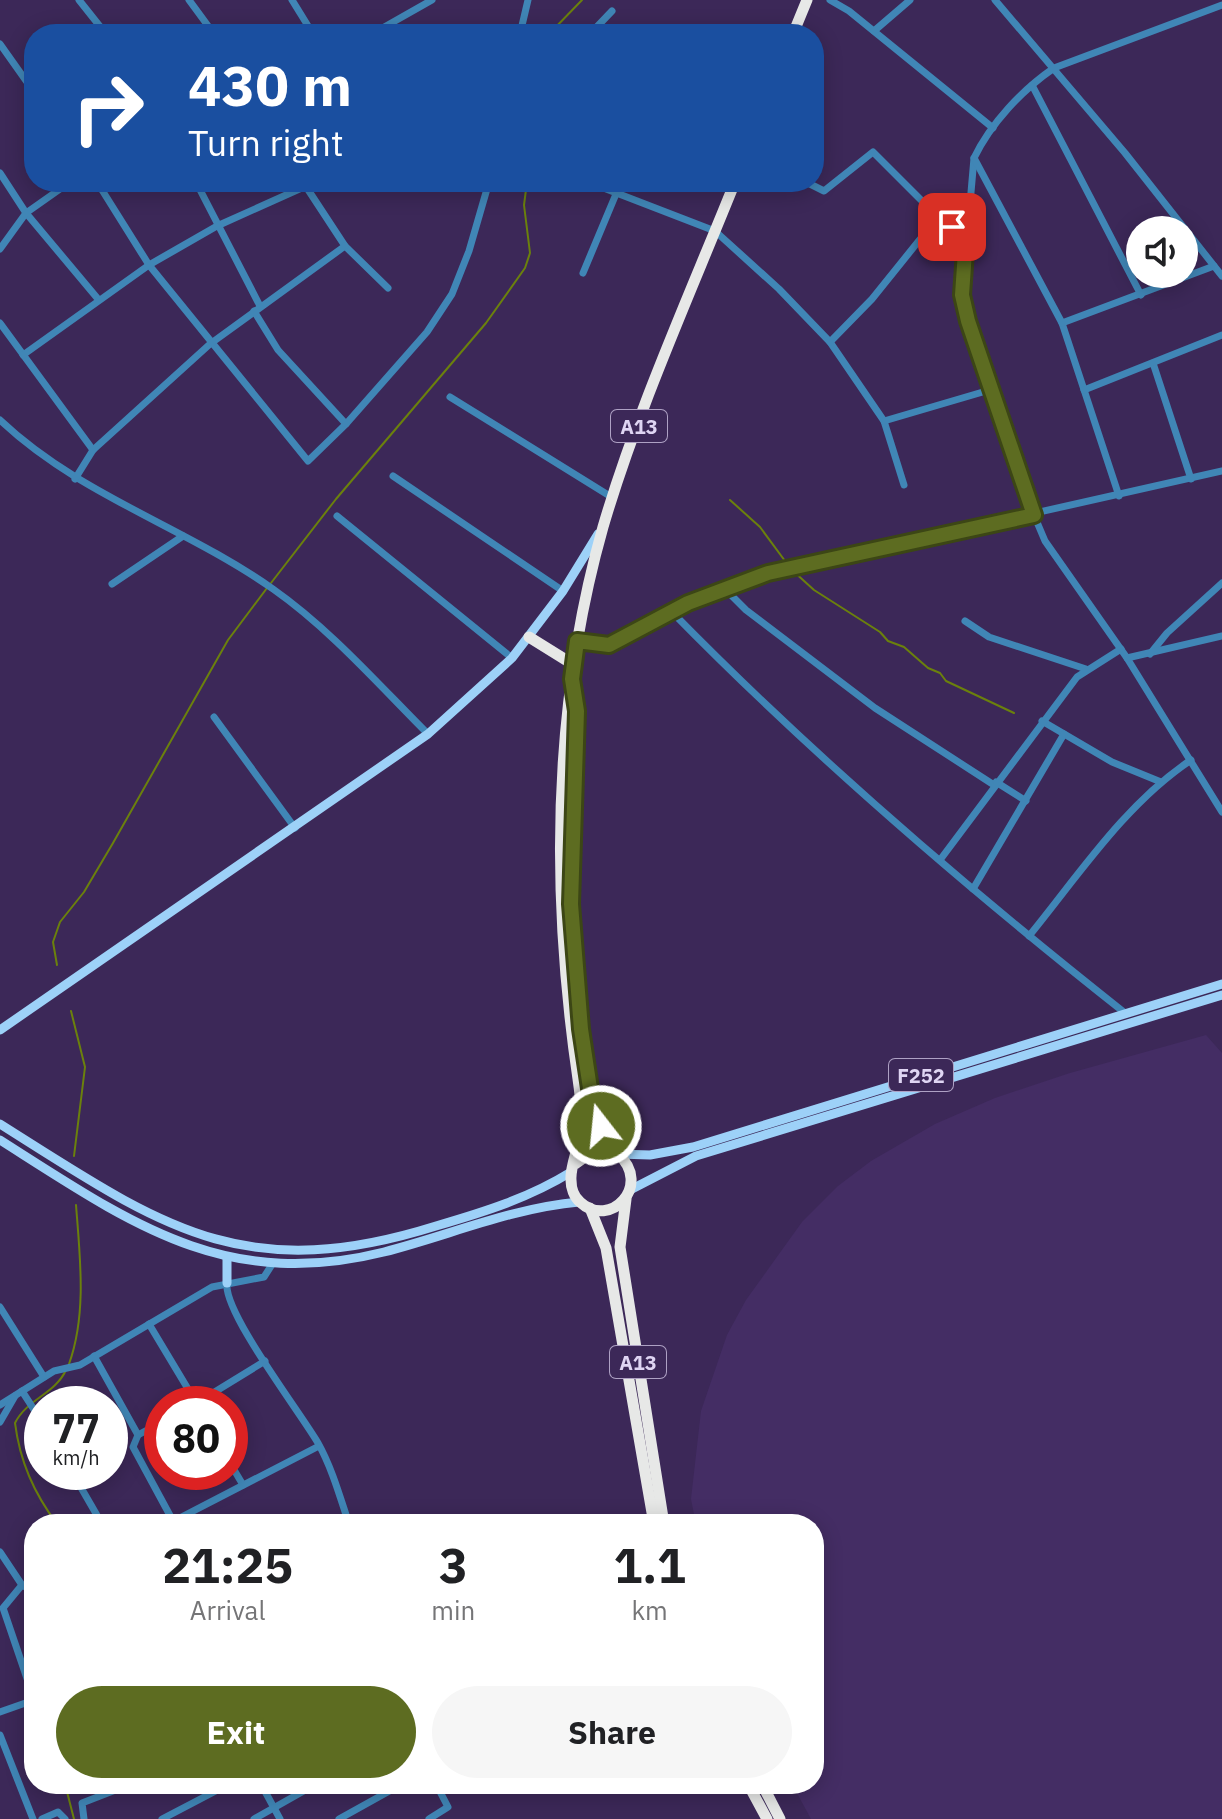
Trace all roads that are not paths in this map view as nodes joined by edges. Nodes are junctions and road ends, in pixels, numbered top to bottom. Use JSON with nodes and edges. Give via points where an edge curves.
{"nodes":[{"id":1,"x":79,"y":0,"type":"edge"},
{"id":2,"x":189,"y":0,"type":"edge"},
{"id":3,"x":292,"y":0,"type":"edge"},
{"id":4,"x":432,"y":0,"type":"edge"},
{"id":5,"x":528,"y":0,"type":"edge"},
{"id":6,"x":807,"y":0,"type":"edge"},
{"id":7,"x":830,"y":0,"type":"edge"},
{"id":8,"x":910,"y":0,"type":"edge"},
{"id":9,"x":995,"y":0,"type":"edge"},
{"id":10,"x":841,"y":3,"type":"edge"},
{"id":11,"x":1222,"y":5,"type":"edge"},
{"id":12,"x":612,"y":11,"type":"dead end"},
{"id":13,"x":98,"y":24,"type":"edge"},
{"id":14,"x":207,"y":24,"type":"edge"},
{"id":15,"x":307,"y":24,"type":"edge"},
{"id":16,"x":390,"y":24,"type":"edge"},
{"id":17,"x":522,"y":24,"type":"edge"},
{"id":18,"x":600,"y":24,"type":"edge"},
{"id":19,"x":797,"y":24,"type":"edge"},
{"id":20,"x":874,"y":31,"type":"junction"},
{"id":21,"x":0,"y":44,"type":"edge"},
{"id":22,"x":1054,"y":68,"type":"junction"},
{"id":23,"x":24,"y":78,"type":"edge"},
{"id":24,"x":1032,"y":85,"type":"junction"},
{"id":25,"x":993,"y":128,"type":"junction"},
{"id":26,"x":974,"y":158,"type":"junction"},
{"id":27,"x":0,"y":173,"type":"edge"},
{"id":28,"x":824,"y":191,"type":"edge"},
{"id":29,"x":56,"y":192,"type":"edge"},
{"id":30,"x":103,"y":192,"type":"edge"},
{"id":31,"x":201,"y":192,"type":"edge"},
{"id":32,"x":288,"y":192,"type":"edge"},
{"id":33,"x":310,"y":192,"type":"edge"},
{"id":34,"x":486,"y":192,"type":"edge"},
{"id":35,"x":611,"y":192,"type":"edge"},
{"id":36,"x":731,"y":192,"type":"edge"},
{"id":37,"x":616,"y":194,"type":"junction"},
{"id":38,"x":26,"y":213,"type":"junction"},
{"id":39,"x":938,"y":217,"type":"junction"},
{"id":40,"x":217,"y":226,"type":"junction"},
{"id":41,"x":715,"y":231,"type":"junction"},
{"id":42,"x":966,"y":237,"type":"junction"},
{"id":43,"x":345,"y":246,"type":"junction"},
{"id":44,"x":0,"y":249,"type":"edge"},
{"id":45,"x":149,"y":265,"type":"junction"},
{"id":46,"x":1214,"y":266,"type":"junction"},
{"id":47,"x":583,"y":273,"type":"dead end"},
{"id":48,"x":1222,"y":276,"type":"edge"},
{"id":49,"x":388,"y":288,"type":"dead end"},
{"id":50,"x":1141,"y":295,"type":"junction"},
{"id":51,"x":98,"y":299,"type":"junction"},
{"id":52,"x":257,"y":308,"type":"junction"},
{"id":53,"x":0,"y":323,"type":"edge"},
{"id":54,"x":1062,"y":323,"type":"junction"},
{"id":55,"x":1222,"y":335,"type":"edge"},
{"id":56,"x":830,"y":342,"type":"junction"},
{"id":57,"x":210,"y":344,"type":"junction"},
{"id":58,"x":23,"y":355,"type":"junction"},
{"id":59,"x":1153,"y":363,"type":"junction"},
{"id":60,"x":993,"y":389,"type":"junction"},
{"id":61,"x":1084,"y":390,"type":"junction"},
{"id":62,"x":450,"y":397,"type":"dead end"},
{"id":63,"x":0,"y":420,"type":"edge"},
{"id":64,"x":884,"y":421,"type":"junction"},
{"id":65,"x":346,"y":424,"type":"junction"},
{"id":66,"x":93,"y":450,"type":"junction"},
{"id":67,"x":1222,"y":471,"type":"edge"},
{"id":68,"x":393,"y":476,"type":"dead end"},
{"id":69,"x":75,"y":479,"type":"junction"},
{"id":70,"x":1191,"y":479,"type":"junction"},
{"id":71,"x":904,"y":485,"type":"dead end"},
{"id":72,"x":1119,"y":496,"type":"junction"},
{"id":73,"x":613,"y":498,"type":"junction"},
{"id":74,"x":1034,"y":515,"type":"junction"},
{"id":75,"x":337,"y":516,"type":"dead end"},
{"id":76,"x":604,"y":525,"type":"junction"},
{"id":77,"x":183,"y":536,"type":"junction"},
{"id":78,"x":1222,"y":583,"type":"edge"},
{"id":79,"x":112,"y":584,"type":"dead end"},
{"id":80,"x":724,"y":588,"type":"junction"},
{"id":81,"x":563,"y":591,"type":"junction"},
{"id":82,"x":673,"y":613,"type":"junction"},
{"id":83,"x":965,"y":621,"type":"dead end"},
{"id":84,"x":1222,"y":636,"type":"edge"},
{"id":85,"x":529,"y":637,"type":"junction"},
{"id":86,"x":577,"y":641,"type":"junction"},
{"id":87,"x":1121,"y":649,"type":"junction"},
{"id":88,"x":1150,"y":654,"type":"junction"},
{"id":89,"x":512,"y":658,"type":"junction"},
{"id":90,"x":1127,"y":658,"type":"junction"},
{"id":91,"x":574,"y":665,"type":"junction"},
{"id":92,"x":1086,"y":669,"type":"junction"},
{"id":93,"x":572,"y":679,"type":"junction"},
{"id":94,"x":214,"y":717,"type":"dead end"},
{"id":95,"x":1042,"y":721,"type":"junction"},
{"id":96,"x":428,"y":734,"type":"junction"},
{"id":97,"x":1064,"y":734,"type":"junction"},
{"id":98,"x":1191,"y":760,"type":"junction"},
{"id":99,"x":1161,"y":782,"type":"junction"},
{"id":100,"x":995,"y":783,"type":"junction"},
{"id":101,"x":1026,"y":801,"type":"junction"},
{"id":102,"x":1222,"y":812,"type":"edge"},
{"id":103,"x":295,"y":828,"type":"junction"},
{"id":104,"x":940,"y":860,"type":"junction"},
{"id":105,"x":973,"y":889,"type":"junction"},
{"id":106,"x":1029,"y":936,"type":"junction"},
{"id":107,"x":1222,"y":984,"type":"edge"},
{"id":108,"x":1222,"y":995,"type":"edge"},
{"id":109,"x":1125,"y":1013,"type":"junction"},
{"id":110,"x":0,"y":1030,"type":"edge"},
{"id":111,"x":0,"y":1124,"type":"edge"},
{"id":112,"x":0,"y":1140,"type":"edge"},
{"id":113,"x":616,"y":1152,"type":"junction"},
{"id":114,"x":573,"y":1168,"type":"junction"},
{"id":115,"x":628,"y":1194,"type":"junction"},
{"id":116,"x":584,"y":1205,"type":"junction"},
{"id":117,"x":227,"y":1258,"type":"junction"},
{"id":118,"x":273,"y":1263,"type":"junction"},
{"id":119,"x":227,"y":1283,"type":"junction"},
{"id":120,"x":0,"y":1307,"type":"edge"},
{"id":121,"x":149,"y":1324,"type":"junction"},
{"id":122,"x":94,"y":1356,"type":"junction"},
{"id":123,"x":265,"y":1361,"type":"junction"},
{"id":124,"x":44,"y":1377,"type":"junction"},
{"id":125,"x":35,"y":1386,"type":"edge"},
{"id":126,"x":185,"y":1386,"type":"edge"},
{"id":127,"x":225,"y":1386,"type":"edge"},
{"id":128,"x":24,"y":1397,"type":"joint"},
{"id":129,"x":0,"y":1405,"type":"edge"},
{"id":130,"x":0,"y":1422,"type":"edge"},
{"id":131,"x":144,"y":1432,"type":"edge"},
{"id":132,"x":138,"y":1435,"type":"junction"},
{"id":133,"x":319,"y":1446,"type":"junction"},
{"id":134,"x":248,"y":1482,"type":"edge"},
{"id":135,"x":82,"y":1490,"type":"edge"},
{"id":136,"x":234,"y":1490,"type":"edge"},
{"id":137,"x":96,"y":1514,"type":"edge"},
{"id":138,"x":166,"y":1514,"type":"edge"},
{"id":139,"x":188,"y":1514,"type":"edge"},
{"id":140,"x":345,"y":1514,"type":"edge"},
{"id":141,"x":652,"y":1514,"type":"edge"},
{"id":142,"x":662,"y":1514,"type":"edge"},
{"id":143,"x":0,"y":1552,"type":"edge"},
{"id":144,"x":22,"y":1585,"type":"joint"},
{"id":145,"x":24,"y":1670,"type":"edge"},
{"id":146,"x":24,"y":1703,"type":"edge"},
{"id":147,"x":0,"y":1712,"type":"edge"},
{"id":148,"x":0,"y":1735,"type":"edge"},
{"id":149,"x":105,"y":1794,"type":"edge"},
{"id":150,"x":210,"y":1794,"type":"edge"},
{"id":151,"x":266,"y":1794,"type":"edge"},
{"id":152,"x":298,"y":1794,"type":"edge"},
{"id":153,"x":384,"y":1794,"type":"edge"},
{"id":154,"x":441,"y":1794,"type":"edge"},
{"id":155,"x":753,"y":1794,"type":"edge"},
{"id":156,"x":767,"y":1794,"type":"edge"},
{"id":157,"x":274,"y":1808,"type":"junction"},
{"id":158,"x":33,"y":1819,"type":"edge"},
{"id":159,"x":42,"y":1819,"type":"edge"},
{"id":160,"x":65,"y":1819,"type":"edge"},
{"id":161,"x":84,"y":1819,"type":"edge"},
{"id":162,"x":162,"y":1819,"type":"edge"},
{"id":163,"x":254,"y":1819,"type":"edge"},
{"id":164,"x":280,"y":1819,"type":"edge"},
{"id":165,"x":339,"y":1819,"type":"edge"},
{"id":166,"x":429,"y":1819,"type":"edge"},
{"id":167,"x":767,"y":1819,"type":"edge"},
{"id":168,"x":780,"y":1819,"type":"edge"}],
"edges":[{"from":1,"to":13,"type":"street"},
{"from":2,"to":14,"type":"street"},
{"from":3,"to":15,"type":"street"},
{"from":4,"to":16,"type":"street"},
{"from":5,"to":17,"type":"street"},
{"from":6,"to":19,"type":"highway"},
{"from":7,"to":10,"type":"street"},
{"from":8,"to":20,"type":"street"},
{"from":9,"to":22,"type":"street"},
{"from":10,"to":20,"type":"street"},
{"from":11,"to":22,"type":"street"},
{"from":12,"to":18,"type":"street"},
{"from":20,"to":25,"type":"street"},
{"from":21,"to":23,"type":"street"},
{"from":22,"to":24,"type":"street"},
{"from":22,"to":46,"type":"street"},
{"from":24,"to":25,"type":"street"},
{"from":24,"to":50,"type":"street"},
{"from":25,"to":26,"type":"street"},
{"from":26,"to":42,"type":"street"},
{"from":26,"to":54,"type":"street"},
{"from":27,"to":38,"type":"street"},
{"from":28,"to":39,"type":"street","via":[[873,152]]},
{"from":29,"to":38,"type":"street"},
{"from":30,"to":45,"type":"street"},
{"from":31,"to":40,"type":"street"},
{"from":32,"to":40,"type":"street"},
{"from":33,"to":43,"type":"street"},
{"from":34,"to":65,"type":"street","via":[[452,294],[427,332]]},
{"from":35,"to":37,"type":"street"},
{"from":36,"to":41,"type":"highway","number":"A13"},
{"from":37,"to":41,"type":"street"},
{"from":37,"to":47,"type":"street"},
{"from":38,"to":44,"type":"street"},
{"from":38,"to":51,"type":"street"},
{"from":39,"to":42,"type":"street"},
{"from":39,"to":56,"type":"street"},
{"from":40,"to":45,"type":"street"},
{"from":40,"to":52,"type":"street"},
{"from":41,"to":56,"type":"street"},
{"from":41,"to":73,"type":"highway","number":"A13"},
{"from":42,"to":60,"type":"street","via":[[962,295]]},
{"from":43,"to":49,"type":"street"},
{"from":43,"to":52,"type":"street"},
{"from":45,"to":51,"type":"street"},
{"from":45,"to":57,"type":"street"},
{"from":46,"to":48,"type":"street"},
{"from":46,"to":50,"type":"street"},
{"from":50,"to":54,"type":"street"},
{"from":51,"to":58,"type":"street"},
{"from":52,"to":57,"type":"street"},
{"from":52,"to":65,"type":"street","via":[[278,350]]},
{"from":53,"to":58,"type":"street"},
{"from":54,"to":61,"type":"street"},
{"from":55,"to":59,"type":"street"},
{"from":56,"to":64,"type":"street"},
{"from":57,"to":65,"type":"street","via":[[308,461]]},
{"from":57,"to":66,"type":"street"},
{"from":58,"to":66,"type":"street"},
{"from":59,"to":61,"type":"street"},
{"from":59,"to":70,"type":"street"},
{"from":60,"to":64,"type":"street"},
{"from":60,"to":74,"type":"street"},
{"from":61,"to":72,"type":"street"},
{"from":62,"to":73,"type":"street"},
{"from":63,"to":69,"type":"street"},
{"from":64,"to":71,"type":"street"},
{"from":66,"to":69,"type":"street"},
{"from":67,"to":70,"type":"street"},
{"from":68,"to":81,"type":"street"},
{"from":69,"to":77,"type":"street"},
{"from":70,"to":72,"type":"street"},
{"from":72,"to":74,"type":"street"},
{"from":73,"to":76,"type":"highway","number":"A13"},
{"from":74,"to":80,"type":"street","via":[[768,573]]},
{"from":74,"to":87,"type":"street","via":[[1045,541]]},
{"from":75,"to":89,"type":"street"},
{"from":76,"to":81,"type":"main road"},
{"from":76,"to":86,"type":"highway","number":"A13"},
{"from":77,"to":79,"type":"street"},
{"from":77,"to":96,"type":"street","via":[[274,589]]},
{"from":78,"to":88,"type":"street"},
{"from":80,"to":82,"type":"street"},
{"from":80,"to":100,"type":"street","via":[[875,708]]},
{"from":81,"to":85,"type":"main road"},
{"from":82,"to":86,"type":"street","via":[[609,645]]},
{"from":82,"to":104,"type":"street","via":[[804,743]]},
{"from":83,"to":92,"type":"street","via":[[989,637]]},
{"from":84,"to":88,"type":"street"},
{"from":85,"to":89,"type":"main road"},
{"from":85,"to":91,"type":"highway"},
{"from":86,"to":91,"type":"highway","number":"A13"},
{"from":87,"to":90,"type":"street"},
{"from":87,"to":92,"type":"street"},
{"from":88,"to":90,"type":"street"},
{"from":89,"to":96,"type":"main road"},
{"from":90,"to":98,"type":"street"},
{"from":91,"to":93,"type":"highway","number":"A13"},
{"from":92,"to":95,"type":"street"},
{"from":93,"to":113,"type":"highway","number":"A13","via":[[577,711],[570,846],[574,962],[591,1095]]},
{"from":93,"to":114,"type":"highway","number":"A13","via":[[559,847],[563,964],[582,1114]]},
{"from":94,"to":103,"type":"street"},
{"from":95,"to":97,"type":"street"},
{"from":95,"to":100,"type":"street"},
{"from":96,"to":103,"type":"main road"},
{"from":97,"to":99,"type":"street"},
{"from":97,"to":101,"type":"street"},
{"from":98,"to":99,"type":"street"},
{"from":98,"to":102,"type":"street"},
{"from":99,"to":106,"type":"street"},
{"from":100,"to":101,"type":"street"},
{"from":100,"to":104,"type":"street"},
{"from":101,"to":105,"type":"street"},
{"from":103,"to":110,"type":"main road"},
{"from":104,"to":105,"type":"street"},
{"from":105,"to":106,"type":"street"},
{"from":106,"to":109,"type":"street"},
{"from":107,"to":109,"type":"main road","number":"F252"},
{"from":108,"to":115,"type":"main road","number":"F252","via":[[696,1156]]},
{"from":109,"to":113,"type":"main road","number":"F252","via":[[693,1147],[650,1155]]},
{"from":111,"to":114,"type":"main road","via":[[154,1218],[213,1239],[268,1250],[329,1250],[391,1240],[513,1202]]},
{"from":112,"to":117,"type":"main road","via":[[140,1224]]},
{"from":113,"to":114,"type":"highway","via":[[596,1149]]},
{"from":113,"to":115,"type":"highway","number":"A13","via":[[631,1169]]},
{"from":114,"to":116,"type":"highway","number":"A13","via":[[573,1193]]},
{"from":115,"to":116,"type":"highway","via":[[609,1209]]},
{"from":115,"to":142,"type":"highway","number":"A13","via":[[620,1247]]},
{"from":116,"to":118,"type":"main road","via":[[516,1212],[357,1258]]},
{"from":116,"to":141,"type":"highway","number":"A13","via":[[606,1248]]},
{"from":117,"to":118,"type":"main road"},
{"from":117,"to":119,"type":"main road"},
{"from":118,"to":119,"type":"street","via":[[264,1277]]},
{"from":119,"to":121,"type":"street"},
{"from":119,"to":123,"type":"street","via":[[236,1312]]},
{"from":120,"to":124,"type":"street"},
{"from":121,"to":122,"type":"street"},
{"from":121,"to":126,"type":"street"},
{"from":122,"to":124,"type":"street"},
{"from":122,"to":132,"type":"street"},
{"from":123,"to":127,"type":"street"},
{"from":123,"to":133,"type":"street"},
{"from":124,"to":125,"type":"street"},
{"from":128,"to":129,"type":"street"},
{"from":128,"to":130,"type":"street"},
{"from":131,"to":132,"type":"street"},
{"from":132,"to":138,"type":"street","via":[[133,1447]]},
{"from":133,"to":134,"type":"street"},
{"from":133,"to":140,"type":"street"},
{"from":135,"to":137,"type":"street"},
{"from":136,"to":139,"type":"street"},
{"from":143,"to":144,"type":"street"},
{"from":144,"to":145,"type":"street","via":[[3,1608]]},
{"from":146,"to":147,"type":"street"},
{"from":148,"to":158,"type":"street"},
{"from":149,"to":161,"type":"street","via":[[82,1803]]},
{"from":150,"to":162,"type":"street"},
{"from":151,"to":157,"type":"street"},
{"from":152,"to":157,"type":"street"},
{"from":153,"to":165,"type":"street"},
{"from":154,"to":166,"type":"street","via":[[448,1807]]},
{"from":155,"to":167,"type":"highway"},
{"from":156,"to":168,"type":"highway"},
{"from":157,"to":163,"type":"street"},
{"from":157,"to":164,"type":"street"},
{"from":159,"to":160,"type":"street","via":[[58,1812]]}]}
